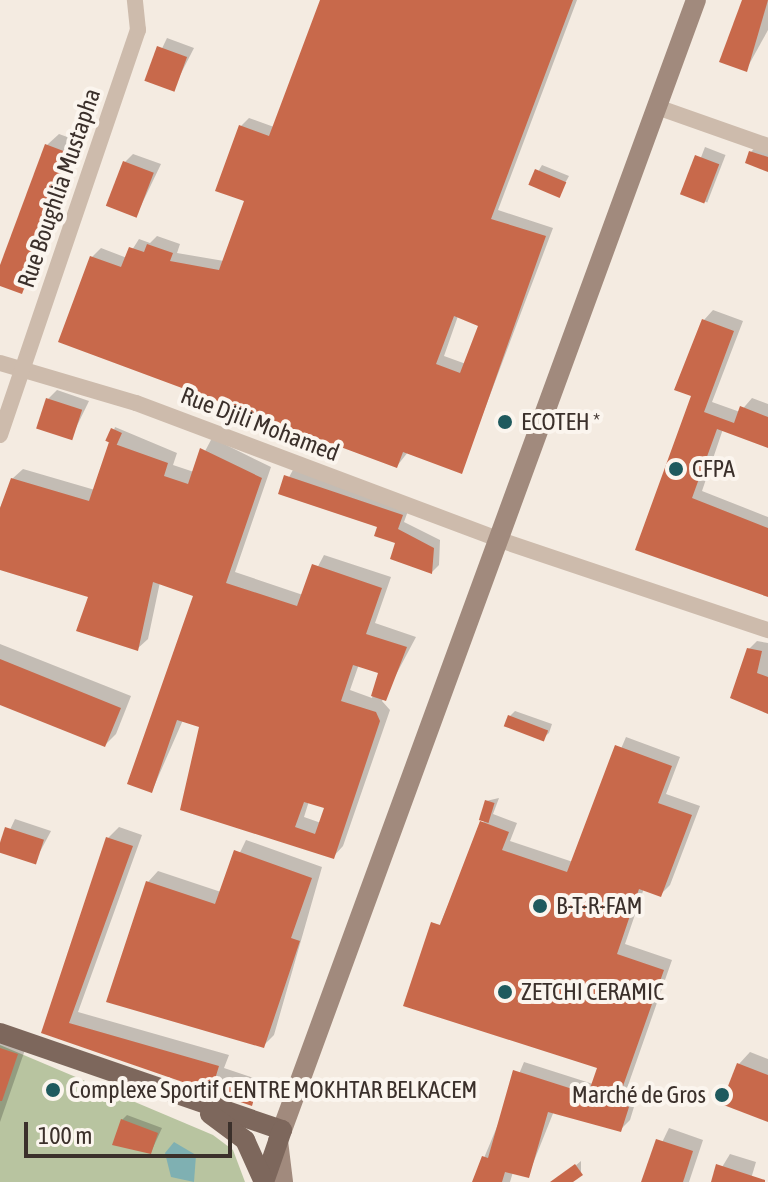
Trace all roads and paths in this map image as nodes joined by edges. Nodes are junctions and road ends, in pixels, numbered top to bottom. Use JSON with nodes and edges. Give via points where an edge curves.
{"nodes":[{"id":1,"x":135,"y":0,"type":"edge"},
{"id":2,"x":696,"y":0,"type":"edge"},
{"id":3,"x":657,"y":107,"type":"junction"},
{"id":4,"x":768,"y":146,"type":"edge"},
{"id":5,"x":0,"y":363,"type":"edge"},
{"id":6,"x":24,"y":367,"type":"junction"},
{"id":7,"x":0,"y":435,"type":"edge"},
{"id":8,"x":500,"y":540,"type":"junction"},
{"id":9,"x":768,"y":630,"type":"edge"},
{"id":10,"x":0,"y":1033,"type":"edge"},
{"id":11,"x":193,"y":1099,"type":"junction"},
{"id":12,"x":280,"y":1136,"type":"junction"},
{"id":13,"x":264,"y":1182,"type":"edge"},
{"id":14,"x":283,"y":1182,"type":"edge"}],
"edges":[{"from":1,"to":6,"type":"street","name":"Rue Boughlia Mustapha","via":[[138,30]]},
{"from":2,"to":3,"type":"main road"},
{"from":3,"to":4,"type":"street"},
{"from":3,"to":8,"type":"main road"},
{"from":5,"to":6,"type":"street","name":"Rue Djili Mohamed"},
{"from":6,"to":7,"type":"street","name":"Rue Boughlia Mustapha"},
{"from":6,"to":8,"type":"street","name":"Rue Djili Mohamed"},
{"from":8,"to":9,"type":"street","name":"Rue Djili Mohamed"},
{"from":8,"to":12,"type":"main road"},
{"from":10,"to":11,"type":"main road"},
{"from":11,"to":12,"type":"main road"},
{"from":11,"to":13,"type":"main road","via":[[245,1140]]},
{"from":12,"to":13,"type":"main road"},
{"from":12,"to":14,"type":"main road"}]}
